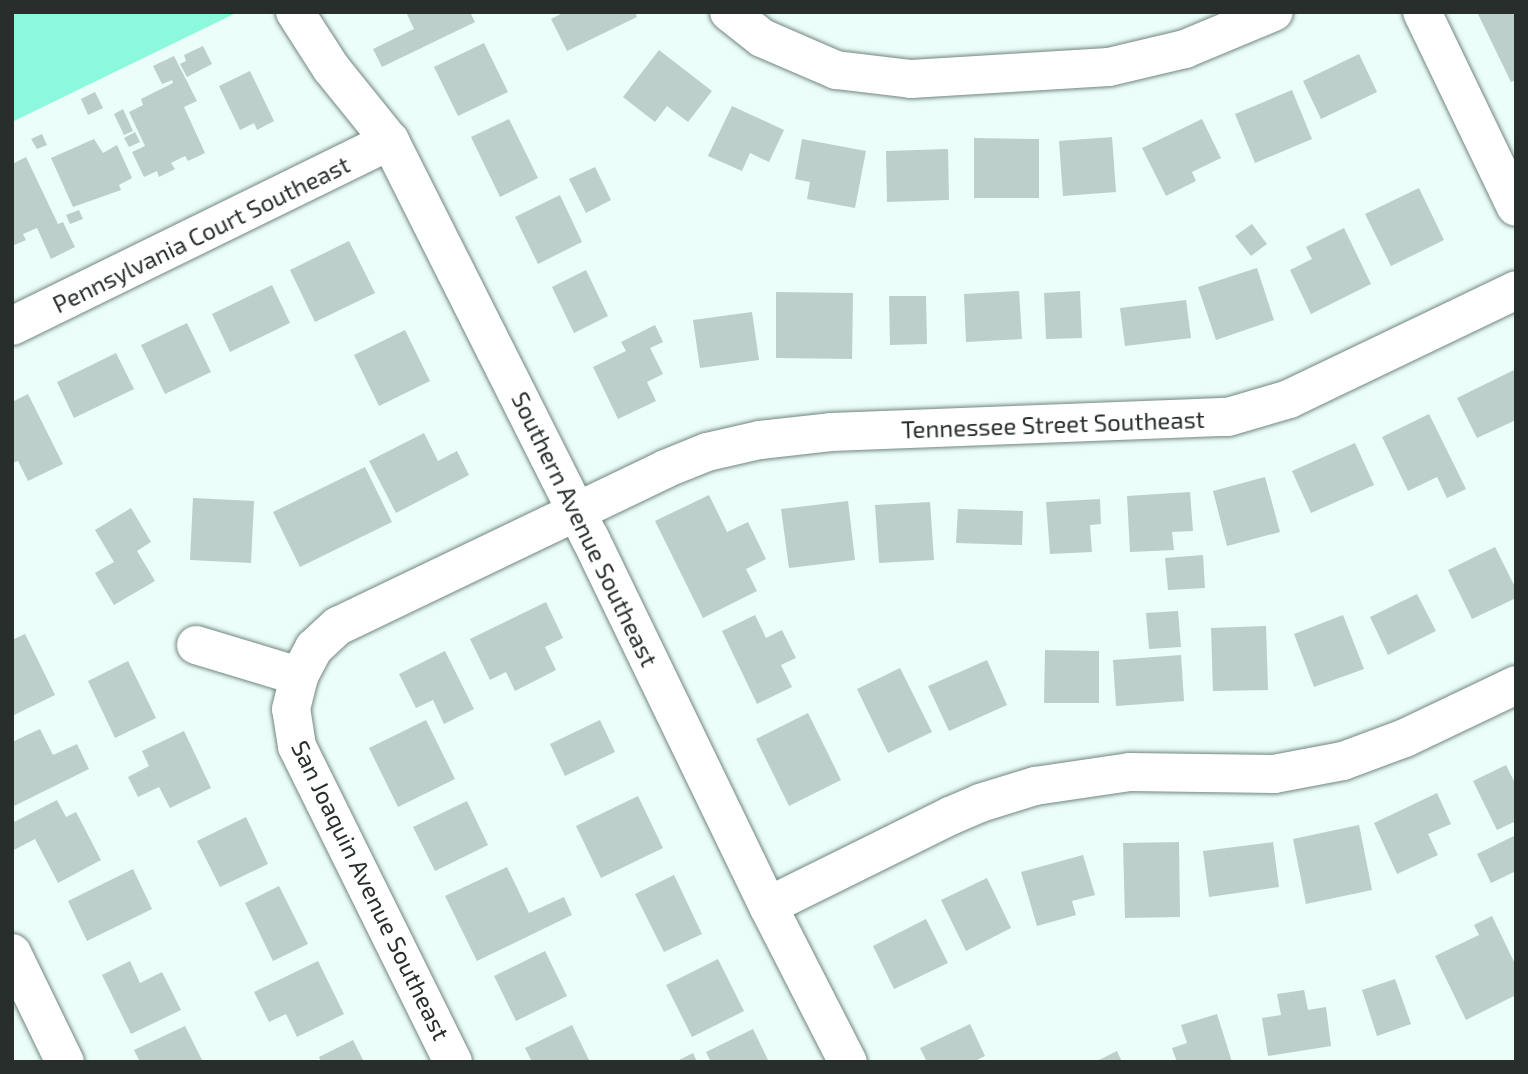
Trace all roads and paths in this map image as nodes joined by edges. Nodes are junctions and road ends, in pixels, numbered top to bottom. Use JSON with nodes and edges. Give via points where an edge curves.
{"nodes":[{"id":1,"x":295,"y":12,"type":"edge"},
{"id":2,"x":729,"y":12,"type":"edge"},
{"id":3,"x":1274,"y":12,"type":"edge"},
{"id":4,"x":1422,"y":12,"type":"edge"},
{"id":5,"x":390,"y":141,"type":"junction"},
{"id":6,"x":1516,"y":207,"type":"edge"},
{"id":7,"x":1516,"y":290,"type":"edge"},
{"id":8,"x":12,"y":326,"type":"edge"},
{"id":9,"x":577,"y":511,"type":"junction"},
{"id":10,"x":196,"y":645,"type":"dead end"},
{"id":11,"x":299,"y":676,"type":"junction"},
{"id":12,"x":1516,"y":685,"type":"edge"},
{"id":13,"x":768,"y":906,"type":"junction"},
{"id":14,"x":12,"y":953,"type":"edge"},
{"id":15,"x":65,"y":1062,"type":"edge"},
{"id":16,"x":453,"y":1062,"type":"edge"},
{"id":17,"x":848,"y":1062,"type":"edge"}],
"edges":[{"from":1,"to":5,"type":"street","name":"Southern Avenue Southeast","via":[[324,58]]},
{"from":2,"to":3,"type":"street","via":[[762,38],[836,70],[911,79],[1109,67],[1185,48]]},
{"from":4,"to":6,"type":"street"},
{"from":5,"to":8,"type":"street","name":"Pennsylvania Court Southeast"},
{"from":5,"to":9,"type":"street","name":"Southern Avenue Southeast"},
{"from":7,"to":9,"type":"street","name":"Tennessee Street Southeast","via":[[1290,399],[1228,418],[959,426],[760,440],[707,452]]},
{"from":9,"to":11,"type":"street","name":"Tennessee Street Southeast","via":[[338,626],[314,648]]},
{"from":9,"to":13,"type":"street","name":"Southern Avenue Southeast"},
{"from":10,"to":11,"type":"street"},
{"from":11,"to":16,"type":"street","name":"San Joaquin Avenue Southeast","via":[[291,709],[297,746]]},
{"from":12,"to":13,"type":"street","via":[[1405,738],[1343,761],[1274,774],[1130,772],[1035,786],[950,816]]},
{"from":13,"to":17,"type":"street","name":"Southern Avenue Southeast"},
{"from":14,"to":15,"type":"street"}]}
